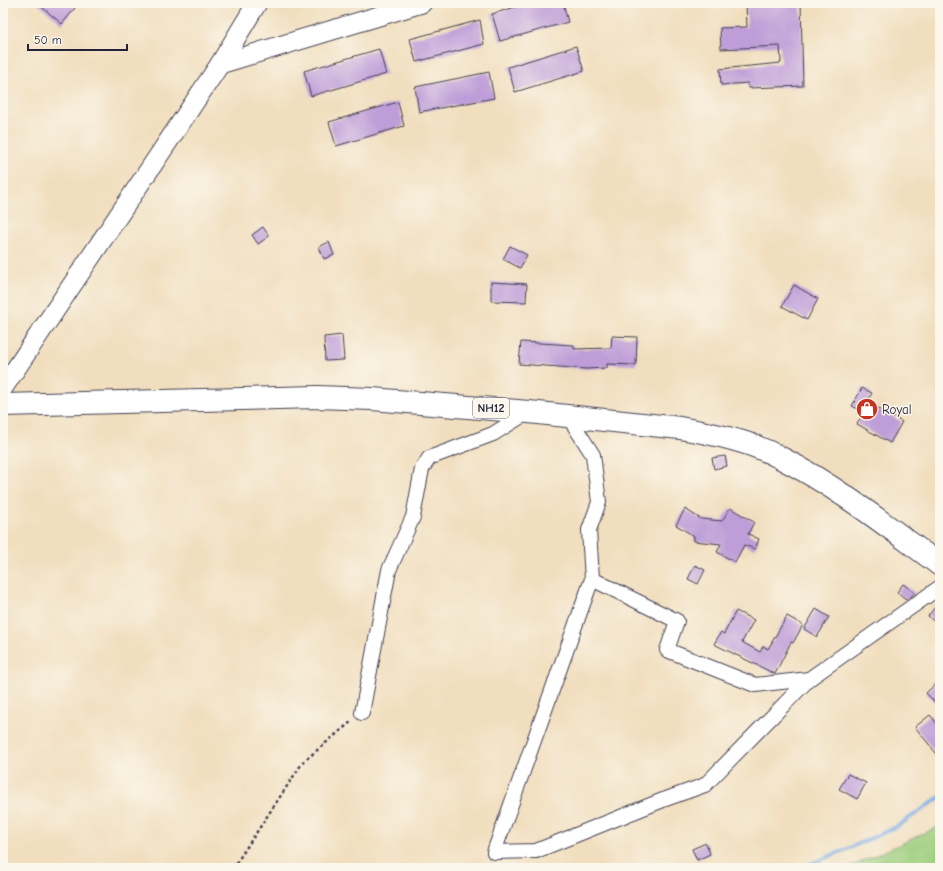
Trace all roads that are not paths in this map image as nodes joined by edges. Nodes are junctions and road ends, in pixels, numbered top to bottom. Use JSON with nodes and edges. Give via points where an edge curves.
{"nodes":[{"id":1,"x":257,"y":3,"type":"edge"},
{"id":2,"x":422,"y":3,"type":"edge"},
{"id":3,"x":220,"y":64,"type":"junction"},
{"id":4,"x":3,"y":388,"type":"edge"},
{"id":5,"x":3,"y":406,"type":"edge"},
{"id":6,"x":529,"y":412,"type":"junction"},
{"id":7,"x":568,"y":416,"type":"junction"},
{"id":8,"x":940,"y":565,"type":"edge"},
{"id":9,"x":592,"y":579,"type":"junction"},
{"id":10,"x":940,"y":587,"type":"edge"},
{"id":11,"x":809,"y":679,"type":"junction"},
{"id":12,"x":362,"y":713,"type":"road end"}],
"edges":[{"from":1,"to":3,"type":"street"},
{"from":2,"to":3,"type":"street"},
{"from":3,"to":4,"type":"street"},
{"from":5,"to":6,"type":"highway","number":"NH12","via":[[317,397]]},
{"from":6,"to":7,"type":"highway","number":"NH12"},
{"from":6,"to":12,"type":"street","via":[[493,434],[429,458],[422,468],[413,517],[389,570]]},
{"from":7,"to":8,"type":"highway","number":"NH12","via":[[680,428],[727,438],[781,457],[829,486]]},
{"from":7,"to":9,"type":"street","via":[[593,455],[599,502],[589,530]]},
{"from":9,"to":11,"type":"street","via":[[677,621],[667,650],[755,685]]},
{"from":9,"to":11,"type":"street","via":[[494,852],[536,851],[705,785]]},
{"from":10,"to":11,"type":"street"}]}
